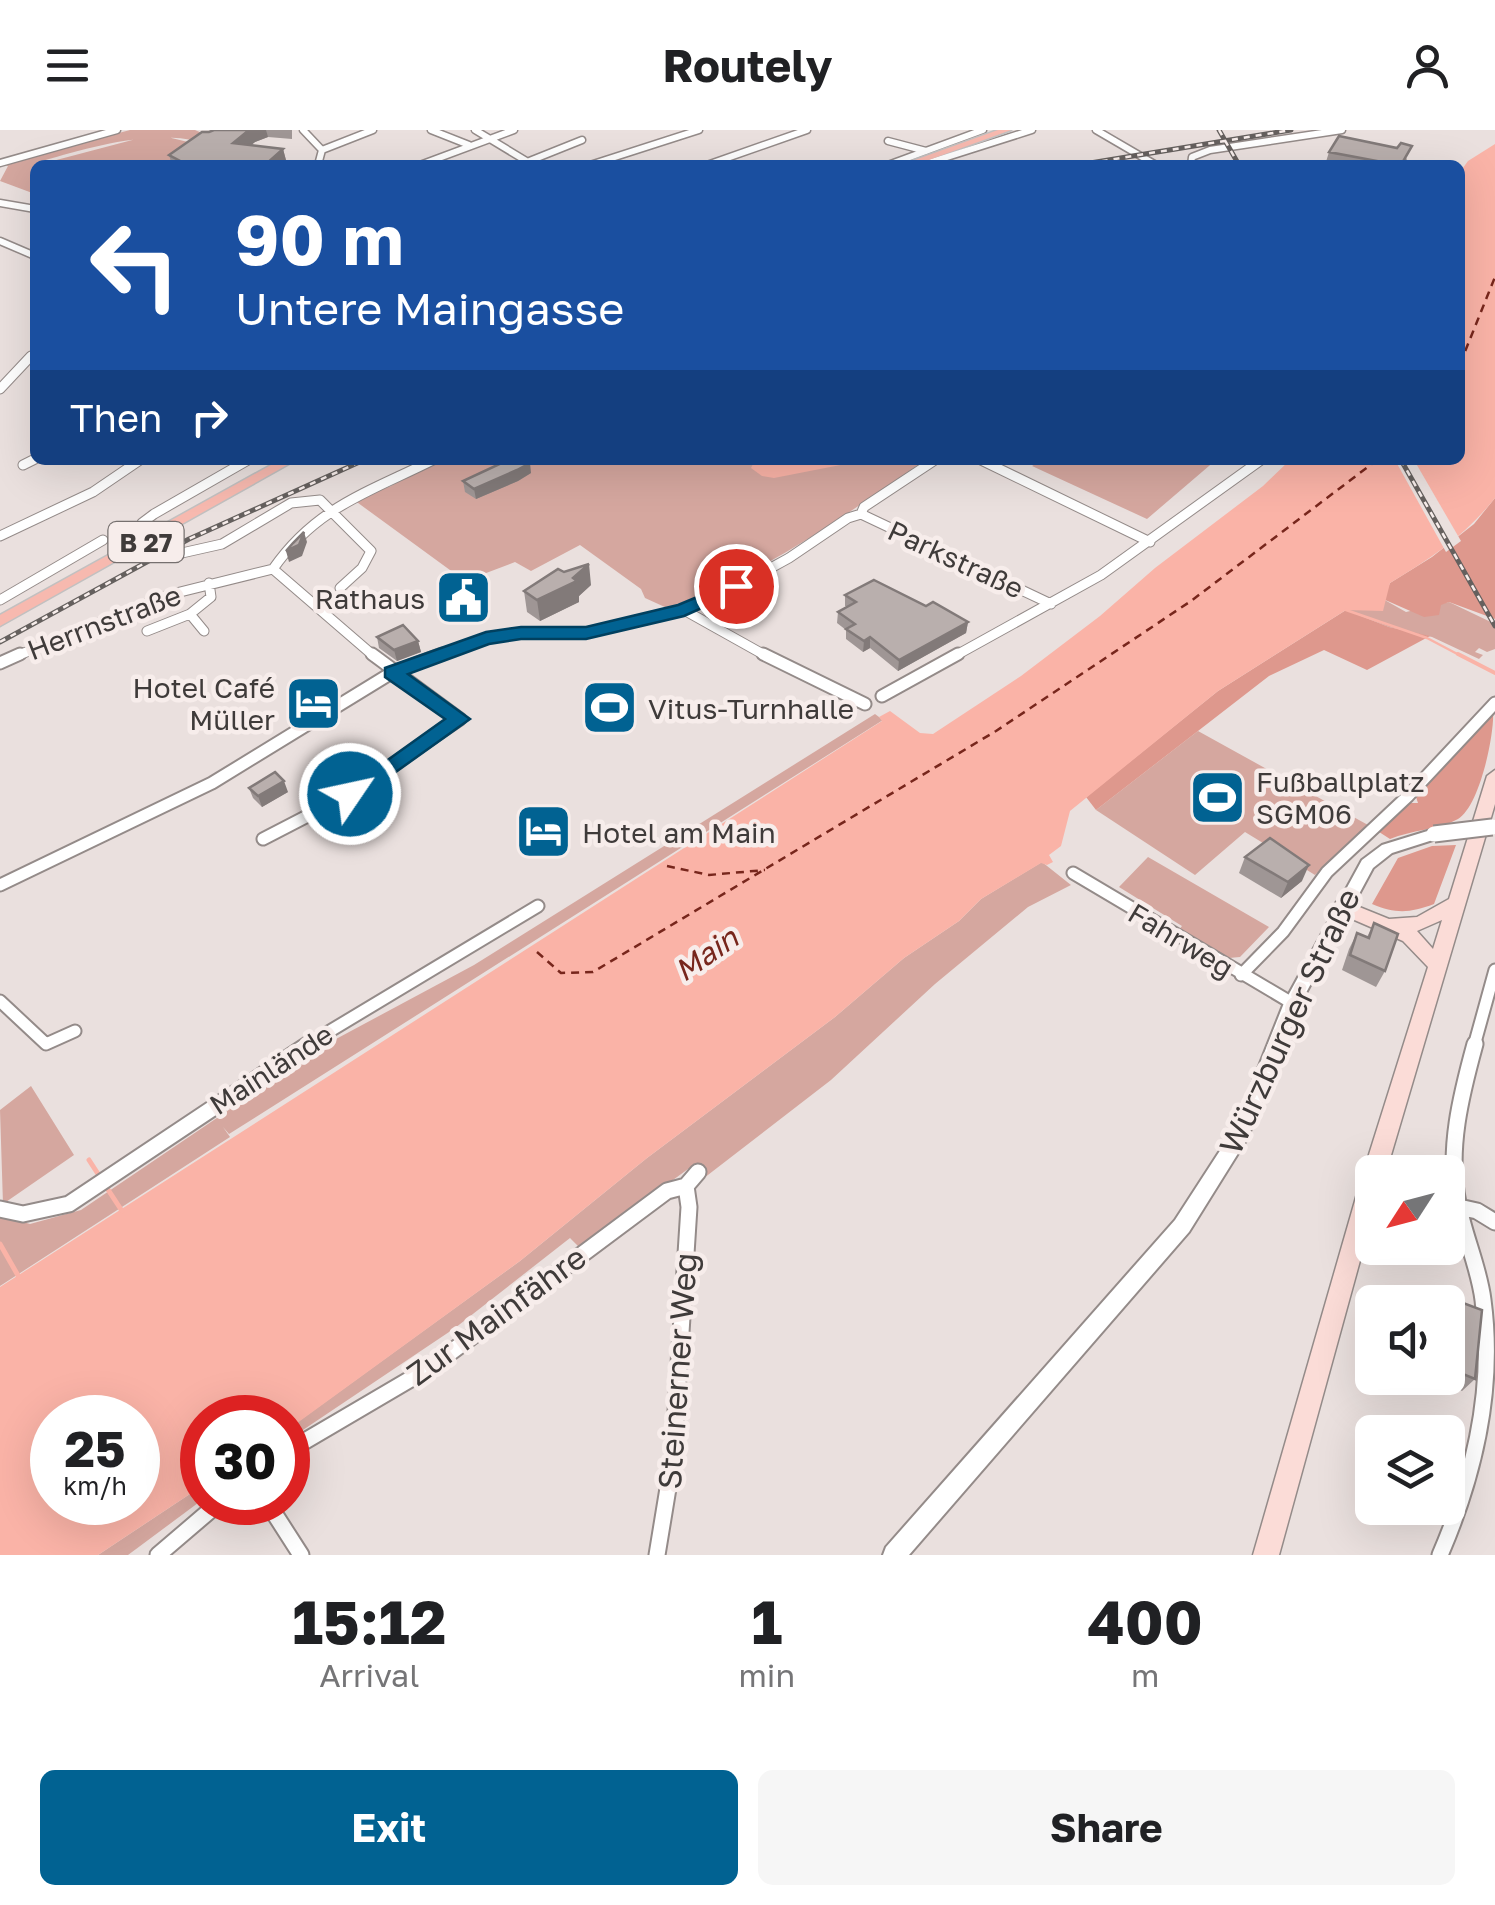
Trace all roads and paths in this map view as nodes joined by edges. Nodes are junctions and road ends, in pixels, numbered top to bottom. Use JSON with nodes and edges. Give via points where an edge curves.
{"nodes":[{"id":1,"x":118,"y":130,"type":"edge"},
{"id":2,"x":304,"y":130,"type":"edge"},
{"id":3,"x":345,"y":130,"type":"edge"},
{"id":4,"x":373,"y":130,"type":"edge"},
{"id":5,"x":430,"y":130,"type":"edge"},
{"id":6,"x":475,"y":130,"type":"edge"},
{"id":7,"x":514,"y":130,"type":"edge"},
{"id":8,"x":699,"y":130,"type":"edge"},
{"id":9,"x":807,"y":130,"type":"edge"},
{"id":10,"x":984,"y":130,"type":"edge"},
{"id":11,"x":1007,"y":130,"type":"edge"},
{"id":12,"x":1032,"y":130,"type":"edge"},
{"id":13,"x":1096,"y":130,"type":"edge"},
{"id":14,"x":1342,"y":130,"type":"edge"},
{"id":15,"x":355,"y":137,"type":"junction"},
{"id":16,"x":488,"y":138,"type":"junction"},
{"id":17,"x":582,"y":140,"type":"dead end"},
{"id":18,"x":888,"y":141,"type":"dead end"},
{"id":19,"x":469,"y":144,"type":"junction"},
{"id":20,"x":322,"y":150,"type":"junction"},
{"id":21,"x":926,"y":150,"type":"junction"},
{"id":22,"x":319,"y":160,"type":"edge"},
{"id":23,"x":432,"y":160,"type":"edge"},
{"id":24,"x":523,"y":160,"type":"edge"},
{"id":25,"x":538,"y":160,"type":"edge"},
{"id":26,"x":606,"y":160,"type":"edge"},
{"id":27,"x":722,"y":160,"type":"edge"},
{"id":28,"x":901,"y":160,"type":"edge"},
{"id":29,"x":920,"y":160,"type":"edge"},
{"id":30,"x":938,"y":160,"type":"edge"},
{"id":31,"x":1146,"y":160,"type":"edge"},
{"id":32,"x":1192,"y":160,"type":"edge"},
{"id":33,"x":0,"y":163,"type":"edge"},
{"id":34,"x":0,"y":203,"type":"edge"},
{"id":35,"x":30,"y":208,"type":"edge"},
{"id":36,"x":0,"y":241,"type":"edge"},
{"id":37,"x":30,"y":254,"type":"edge"},
{"id":38,"x":30,"y":357,"type":"edge"},
{"id":39,"x":0,"y":388,"type":"edge"},
{"id":40,"x":30,"y":462,"type":"edge"},
{"id":41,"x":23,"y":465,"type":"dead end"},
{"id":42,"x":132,"y":465,"type":"edge"},
{"id":43,"x":239,"y":465,"type":"edge"},
{"id":44,"x":281,"y":465,"type":"edge"},
{"id":45,"x":424,"y":465,"type":"edge"},
{"id":46,"x":927,"y":465,"type":"edge"},
{"id":47,"x":991,"y":465,"type":"edge"},
{"id":48,"x":1254,"y":465,"type":"edge"},
{"id":49,"x":328,"y":508,"type":"junction"},
{"id":50,"x":861,"y":514,"type":"junction"},
{"id":51,"x":0,"y":536,"type":"edge"},
{"id":52,"x":103,"y":540,"type":"dead end"},
{"id":53,"x":1150,"y":542,"type":"junction"},
{"id":54,"x":274,"y":569,"type":"junction"},
{"id":55,"x":208,"y":583,"type":"junction"},
{"id":56,"x":340,"y":588,"type":"dead end"},
{"id":57,"x":0,"y":600,"type":"edge"},
{"id":58,"x":1052,"y":604,"type":"junction"},
{"id":59,"x":684,"y":610,"type":"junction"},
{"id":60,"x":190,"y":614,"type":"junction"},
{"id":61,"x":0,"y":621,"type":"edge"},
{"id":62,"x":147,"y":631,"type":"dead end"},
{"id":63,"x":204,"y":631,"type":"dead end"},
{"id":64,"x":0,"y":662,"type":"edge"},
{"id":65,"x":392,"y":672,"type":"junction"},
{"id":66,"x":882,"y":696,"type":"dead end"},
{"id":67,"x":1495,"y":703,"type":"edge"},
{"id":68,"x":865,"y":704,"type":"dead end"},
{"id":69,"x":1495,"y":776,"type":"edge"},
{"id":70,"x":1493,"y":827,"type":"edge"},
{"id":71,"x":263,"y":839,"type":"dead end"},
{"id":72,"x":1073,"y":872,"type":"dead end"},
{"id":73,"x":1,"y":883,"type":"edge"},
{"id":74,"x":1454,"y":904,"type":"junction"},
{"id":75,"x":538,"y":906,"type":"dead end"},
{"id":76,"x":1342,"y":907,"type":"junction"},
{"id":77,"x":1388,"y":925,"type":"junction"},
{"id":78,"x":1436,"y":964,"type":"junction"},
{"id":79,"x":1495,"y":970,"type":"edge"},
{"id":80,"x":1241,"y":976,"type":"junction"},
{"id":81,"x":0,"y":1001,"type":"edge"},
{"id":82,"x":1292,"y":1003,"type":"junction"},
{"id":83,"x":75,"y":1030,"type":"dead end"},
{"id":84,"x":1380,"y":1155,"type":"edge"},
{"id":85,"x":1456,"y":1155,"type":"edge"},
{"id":86,"x":698,"y":1172,"type":"dead end"},
{"id":87,"x":686,"y":1186,"type":"junction"},
{"id":88,"x":1465,"y":1209,"type":"edge"},
{"id":89,"x":0,"y":1210,"type":"edge"},
{"id":90,"x":1495,"y":1222,"type":"edge"},
{"id":91,"x":1465,"y":1229,"type":"edge"},
{"id":92,"x":1355,"y":1240,"type":"edge"},
{"id":93,"x":310,"y":1438,"type":"edge"},
{"id":94,"x":193,"y":1525,"type":"edge"},
{"id":95,"x":282,"y":1525,"type":"edge"},
{"id":96,"x":158,"y":1555,"type":"edge"},
{"id":97,"x":301,"y":1555,"type":"edge"},
{"id":98,"x":657,"y":1555,"type":"edge"},
{"id":99,"x":894,"y":1555,"type":"edge"},
{"id":100,"x":1266,"y":1555,"type":"edge"},
{"id":101,"x":1440,"y":1555,"type":"edge"}],
"edges":[{"from":1,"to":33,"type":"street"},
{"from":2,"to":20,"type":"street"},
{"from":3,"to":15,"type":"street"},
{"from":4,"to":15,"type":"street"},
{"from":5,"to":19,"type":"street"},
{"from":6,"to":16,"type":"street"},
{"from":7,"to":16,"type":"street"},
{"from":8,"to":26,"type":"street"},
{"from":9,"to":27,"type":"street"},
{"from":10,"to":21,"type":"street"},
{"from":11,"to":29,"type":"main road"},
{"from":12,"to":30,"type":"street"},
{"from":13,"to":31,"type":"street"},
{"from":14,"to":32,"type":"street","via":[[1210,150]]},
{"from":15,"to":20,"type":"street"},
{"from":16,"to":19,"type":"street"},
{"from":16,"to":24,"type":"street"},
{"from":17,"to":25,"type":"street"},
{"from":18,"to":21,"type":"street"},
{"from":19,"to":23,"type":"street"},
{"from":20,"to":22,"type":"street"},
{"from":21,"to":28,"type":"street"},
{"from":34,"to":35,"type":"street"},
{"from":36,"to":37,"type":"street"},
{"from":38,"to":39,"type":"street"},
{"from":40,"to":41,"type":"street"},
{"from":42,"to":51,"type":"street"},
{"from":43,"to":49,"type":"street","bridge":true,"via":[[154,514],[138,537],[148,549],[172,555],[200,552],[303,499]]},
{"from":44,"to":61,"type":"main road","number":"B 27"},
{"from":45,"to":49,"type":"street"},
{"from":46,"to":50,"type":"street"},
{"from":47,"to":53,"type":"street"},
{"from":48,"to":53,"type":"street"},
{"from":49,"to":54,"type":"street","via":[[286,547]]},
{"from":49,"to":56,"type":"street","via":[[371,551]]},
{"from":50,"to":58,"type":"street","name":"Parkstraße"},
{"from":50,"to":59,"type":"street"},
{"from":52,"to":57,"type":"street"},
{"from":53,"to":58,"type":"street"},
{"from":54,"to":55,"type":"street","name":"Herrnstraße"},
{"from":54,"to":65,"type":"street"},
{"from":55,"to":60,"type":"street","name":"Herrnstraße","via":[[211,597]]},
{"from":55,"to":64,"type":"street","name":"Herrnstraße","via":[[114,612]]},
{"from":58,"to":66,"type":"street"},
{"from":59,"to":65,"type":"street","via":[[586,633],[486,638]]},
{"from":59,"to":68,"type":"street"},
{"from":60,"to":62,"type":"street","name":"Herrnstraße"},
{"from":60,"to":63,"type":"street","name":"Herrnstraße"},
{"from":65,"to":71,"type":"street","via":[[460,719],[350,794]]},
{"from":65,"to":73,"type":"street","via":[[212,783]]},
{"from":67,"to":80,"type":"street","via":[[1328,872]]},
{"from":69,"to":74,"type":"main road"},
{"from":70,"to":76,"type":"street","name":"Würzburger Straße","bridge":true,"via":[[1434,834],[1387,849],[1367,864]]},
{"from":72,"to":80,"type":"street","name":"Fahrweg"},
{"from":74,"to":77,"type":"main road","via":[[1420,924]]},
{"from":74,"to":78,"type":"main road"},
{"from":75,"to":89,"type":"street","name":"Mainlände","via":[[284,1059],[69,1204],[43,1212]]},
{"from":76,"to":77,"type":"main road"},
{"from":76,"to":82,"type":"street","name":"Würzburger Straße"},
{"from":77,"to":78,"type":"main road"},
{"from":78,"to":84,"type":"main road"},
{"from":79,"to":85,"type":"street","via":[[1454,1132]]},
{"from":80,"to":82,"type":"street","name":"Fahrweg"},
{"from":81,"to":83,"type":"street","via":[[46,1044]]},
{"from":82,"to":99,"type":"street","name":"Würzburger Straße","via":[[1241,1134],[1182,1226]]},
{"from":86,"to":87,"type":"street","name":"Zur Mainfähre"},
{"from":87,"to":93,"type":"street","name":"Zur Mainfähre","via":[[654,1201],[431,1368]]},
{"from":87,"to":98,"type":"street","name":"Steinerner Weg","via":[[673,1458]]},
{"from":88,"to":90,"type":"street"},
{"from":91,"to":101,"type":"street","via":[[1484,1300],[1491,1367],[1479,1457]]},
{"from":92,"to":100,"type":"main road"},
{"from":94,"to":96,"type":"street"},
{"from":95,"to":97,"type":"street"}]}
